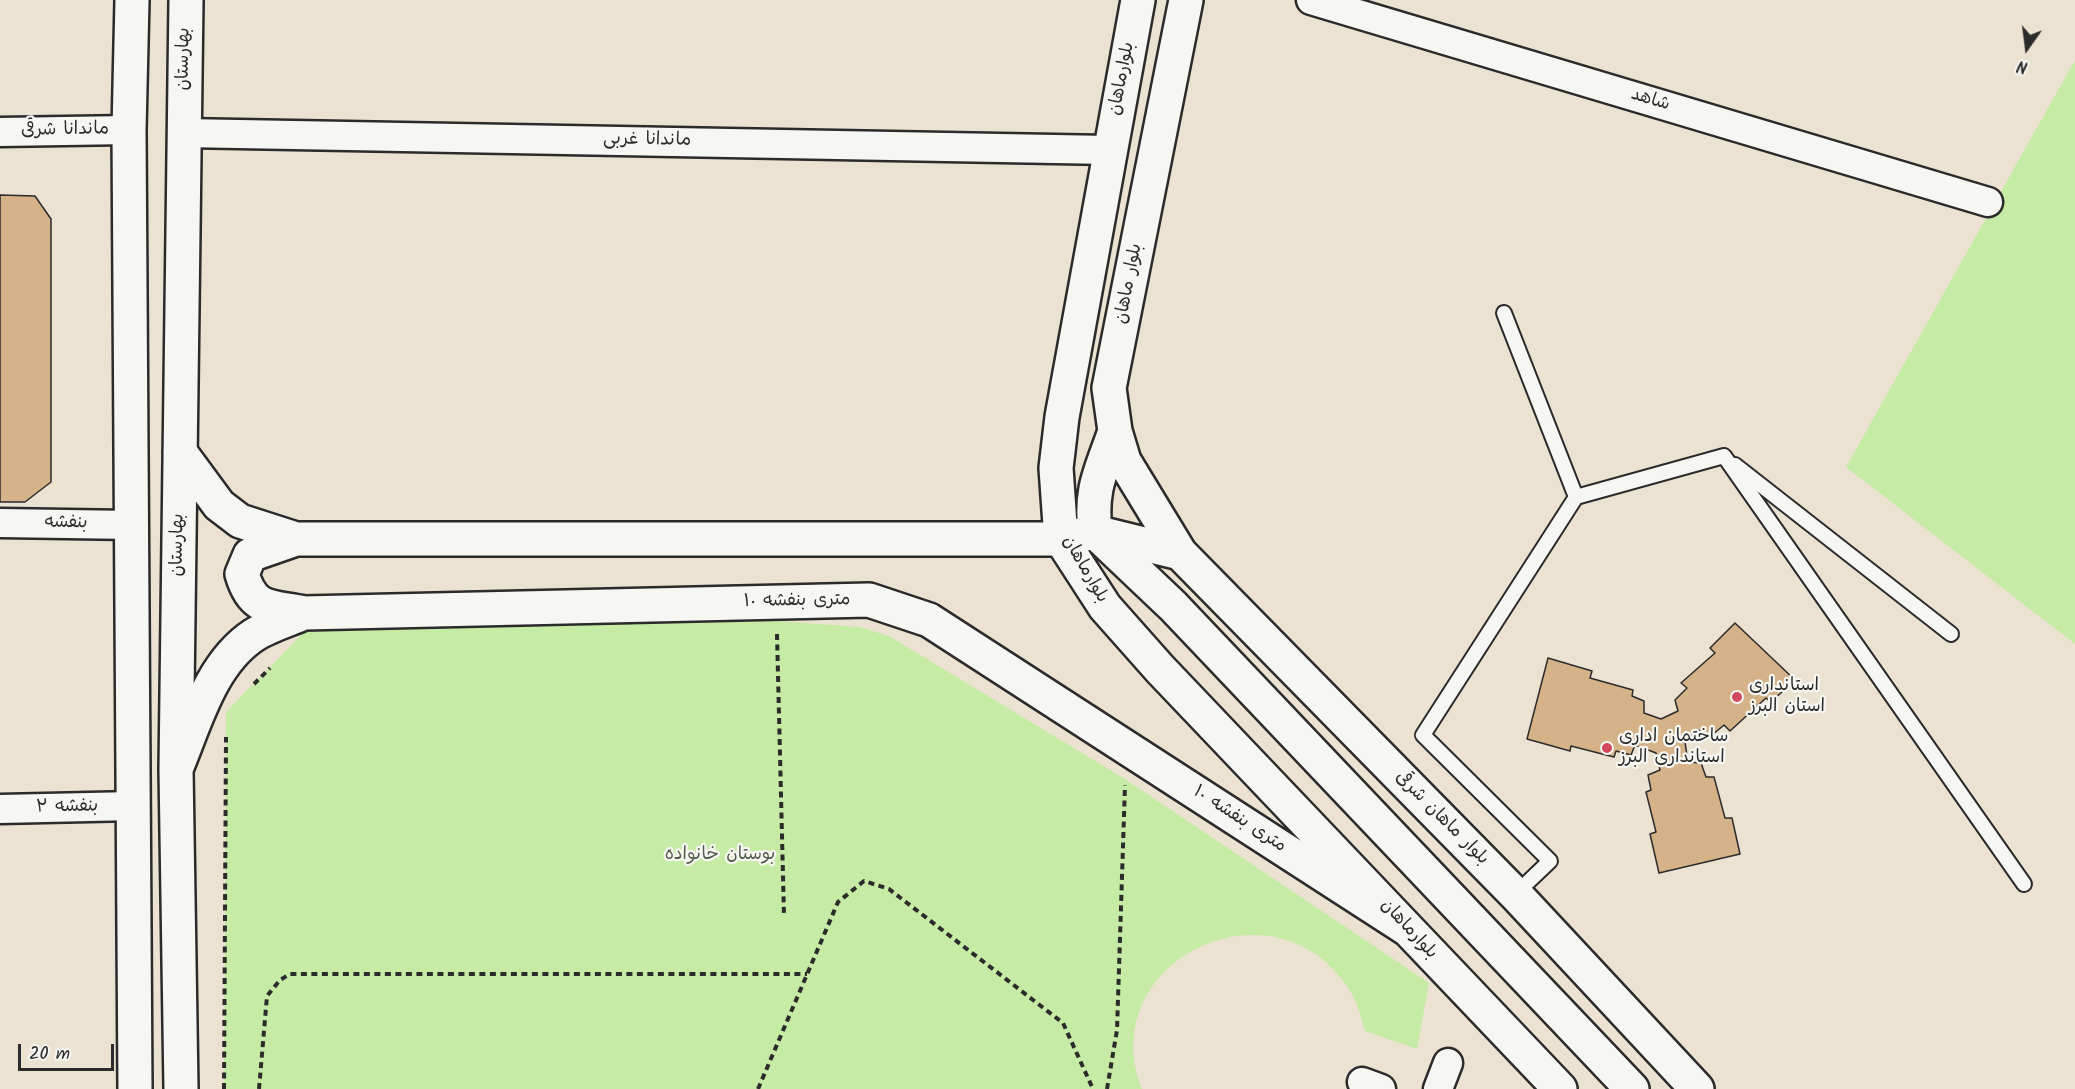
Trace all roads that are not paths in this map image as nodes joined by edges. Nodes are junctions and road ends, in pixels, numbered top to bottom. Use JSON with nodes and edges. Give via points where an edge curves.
{"nodes":[{"id":1,"x":132,"y":0,"type":"edge"},
{"id":2,"x":186,"y":0,"type":"edge"},
{"id":3,"x":1138,"y":0,"type":"edge"},
{"id":4,"x":1186,"y":0,"type":"edge"},
{"id":5,"x":1311,"y":0,"type":"edge"},
{"id":6,"x":129,"y":130,"type":"junction"},
{"id":7,"x":0,"y":132,"type":"edge"},
{"id":8,"x":184,"y":133,"type":"junction"},
{"id":9,"x":1109,"y":150,"type":"junction"},
{"id":10,"x":1988,"y":202,"type":"dead end"},
{"id":11,"x":1504,"y":314,"type":"dead end"},
{"id":12,"x":1115,"y":431,"type":"junction"},
{"id":13,"x":180,"y":452,"type":"junction"},
{"id":14,"x":1724,"y":456,"type":"junction"},
{"id":15,"x":1576,"y":497,"type":"junction"},
{"id":16,"x":0,"y":523,"type":"edge"},
{"id":17,"x":133,"y":525,"type":"junction"},
{"id":18,"x":1095,"y":532,"type":"junction"},
{"id":19,"x":296,"y":539,"type":"junction"},
{"id":20,"x":1061,"y":539,"type":"junction"},
{"id":21,"x":1180,"y":553,"type":"junction"},
{"id":22,"x":304,"y":613,"type":"junction"},
{"id":23,"x":1952,"y":634,"type":"dead end"},
{"id":24,"x":176,"y":769,"type":"junction"},
{"id":25,"x":134,"y":806,"type":"junction"},
{"id":26,"x":0,"y":809,"type":"edge"},
{"id":27,"x":1528,"y":882,"type":"dead end"},
{"id":28,"x":2024,"y":884,"type":"dead end"},
{"id":29,"x":1407,"y":929,"type":"junction"},
{"id":30,"x":135,"y":1089,"type":"edge"},
{"id":31,"x":182,"y":1089,"type":"edge"},
{"id":32,"x":1560,"y":1089,"type":"edge"},
{"id":33,"x":1632,"y":1089,"type":"edge"},
{"id":34,"x":1697,"y":1089,"type":"edge"}],
"edges":[{"from":1,"to":6,"type":"main road"},
{"from":2,"to":8,"type":"main road","name":"بهارستان"},
{"from":3,"to":9,"type":"main road","name":"بلوارماهان"},
{"from":4,"to":12,"type":"main road","name":"بلوار ماهان","via":[[1109,388]]},
{"from":5,"to":10,"type":"street","name":"شاهد"},
{"from":6,"to":7,"type":"street","name":"ماندانا شرقی"},
{"from":6,"to":17,"type":"main road"},
{"from":8,"to":9,"type":"street","name":"ماندانا غربی"},
{"from":8,"to":13,"type":"main road","name":"بهارستان"},
{"from":9,"to":20,"type":"main road","name":"بلوارماهان","via":[[1062,417],[1056,468]]},
{"from":11,"to":15,"type":"lane"},
{"from":12,"to":18,"type":"main road","via":[[1094,487]]},
{"from":12,"to":21,"type":"main road","name":"بلوار ماهان","via":[[1124,461]]},
{"from":13,"to":19,"type":"main road","via":[[219,506],[240,521]]},
{"from":13,"to":24,"type":"main road","name":"بهارستان"},
{"from":14,"to":15,"type":"lane"},
{"from":14,"to":23,"type":"lane"},
{"from":14,"to":28,"type":"lane"},
{"from":15,"to":27,"type":"lane","via":[[1423,735],[1550,861]]},
{"from":16,"to":17,"type":"street","name":"بنفشه"},
{"from":17,"to":25,"type":"main road"},
{"from":18,"to":20,"type":"main road"},
{"from":18,"to":21,"type":"main road"},
{"from":18,"to":33,"type":"main road","via":[[1173,606]]},
{"from":19,"to":20,"type":"main road"},
{"from":19,"to":22,"type":"main road","via":[[250,555],[242,574],[248,595],[259,604]]},
{"from":20,"to":29,"type":"main road","name":"بلوارماهان","via":[[1105,607]]},
{"from":21,"to":34,"type":"main road","name":"بلوار ماهان شرقی","via":[[1518,897]]},
{"from":22,"to":24,"type":"main road","name":"۱۰ متری بنفشه","via":[[254,635],[231,655],[211,685]]},
{"from":22,"to":29,"type":"main road","name":"۱۰ متری بنفشه","via":[[869,600],[929,620]]},
{"from":24,"to":31,"type":"main road","name":"بهارستان"},
{"from":25,"to":26,"type":"street","name":"بنفشه ۲"},
{"from":25,"to":30,"type":"main road"},
{"from":29,"to":32,"type":"main road","name":"بلوارماهان"}]}
